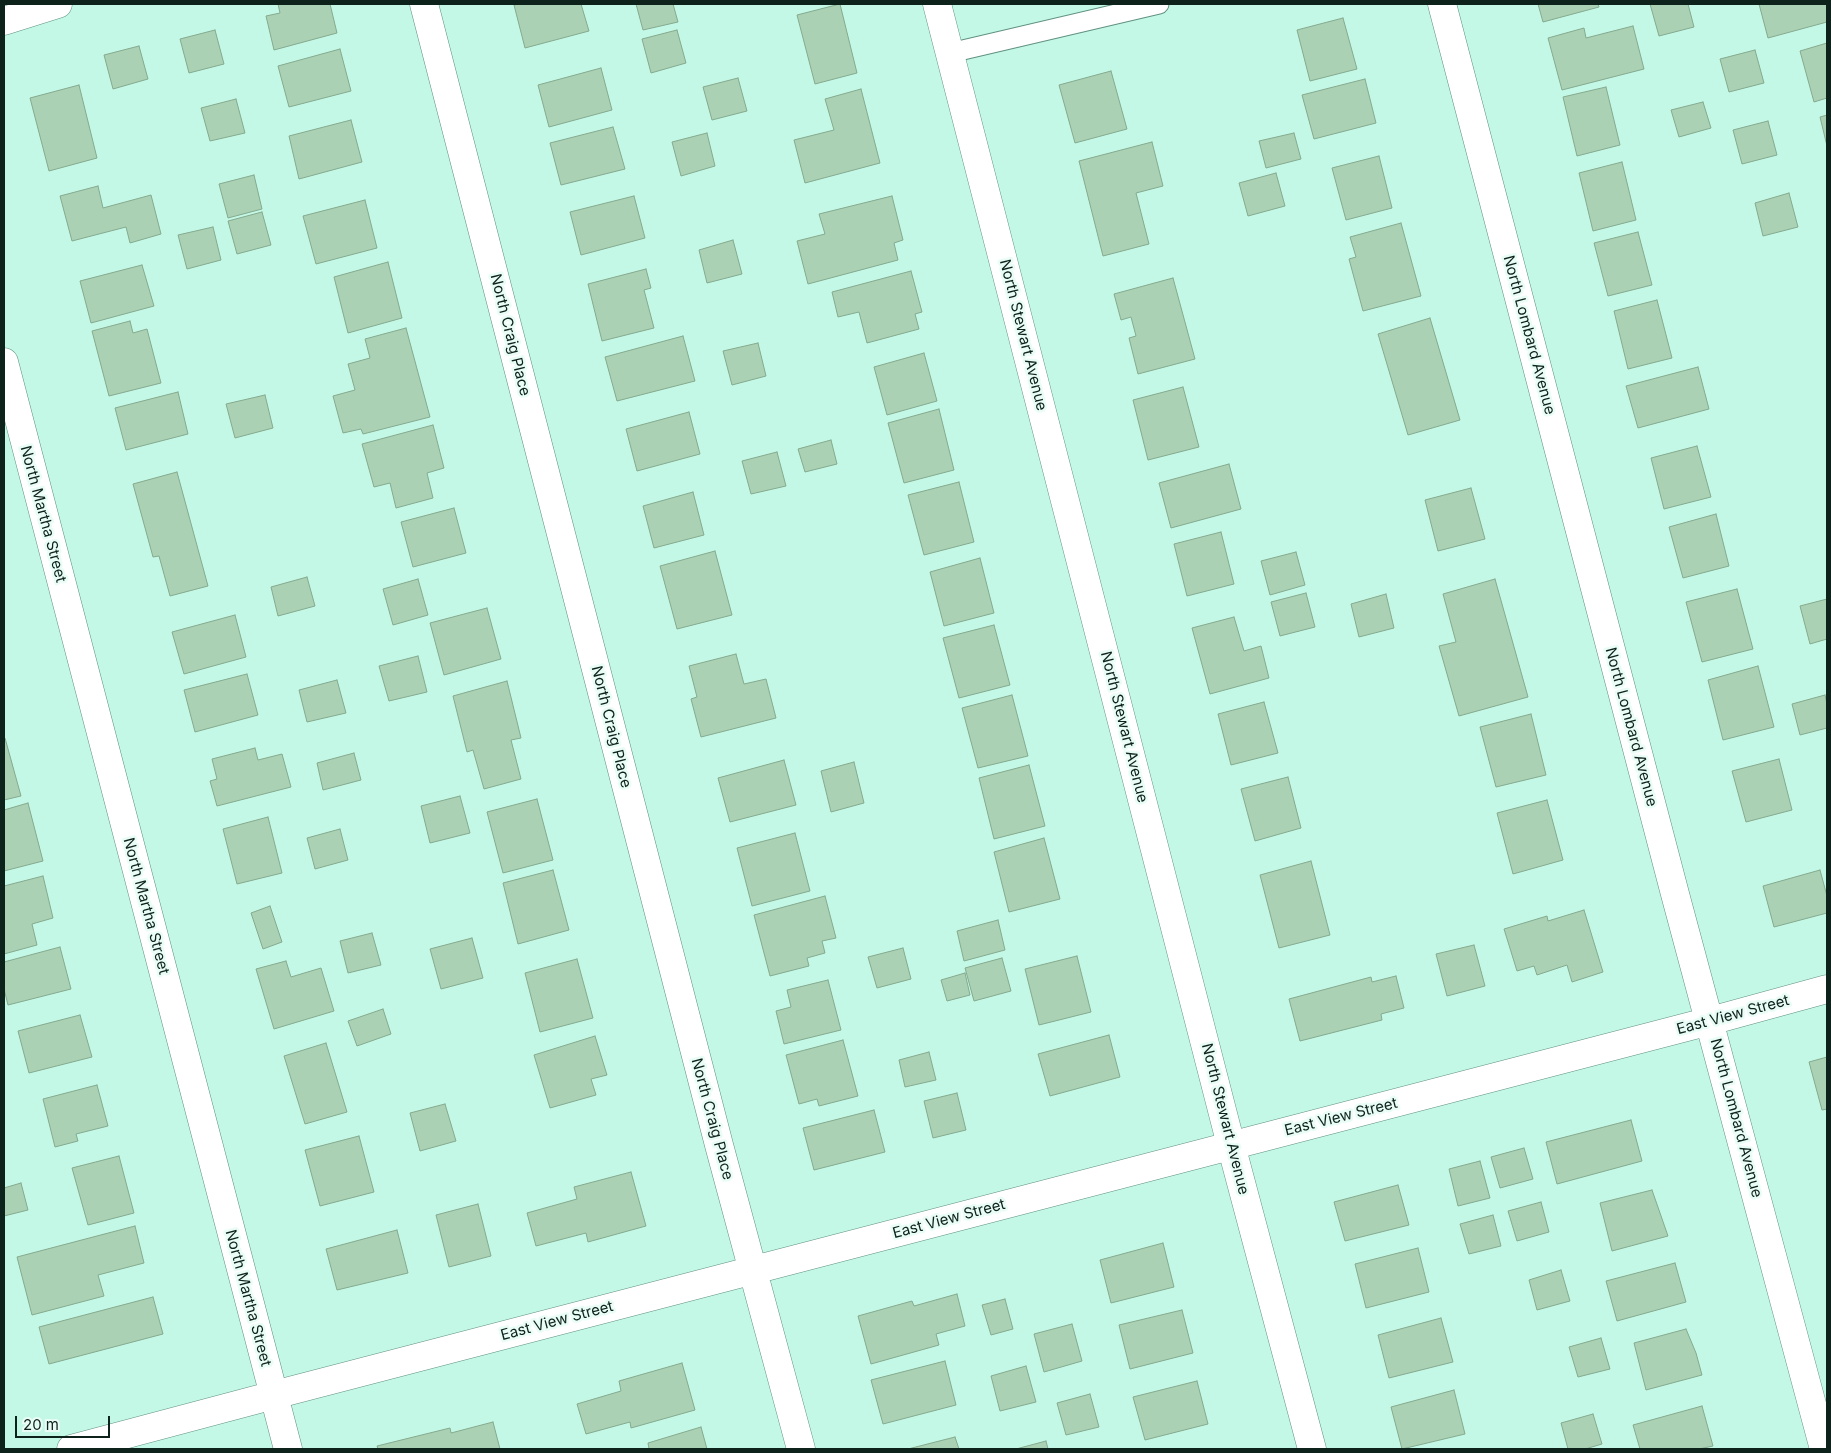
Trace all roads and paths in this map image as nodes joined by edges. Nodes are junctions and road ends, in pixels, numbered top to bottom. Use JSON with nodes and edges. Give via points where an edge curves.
{"nodes":[{"id":1,"x":58,"y":4,"type":"edge"},
{"id":2,"x":424,"y":4,"type":"edge"},
{"id":3,"x":937,"y":4,"type":"edge"},
{"id":4,"x":1159,"y":4,"type":"edge"},
{"id":5,"x":1442,"y":4,"type":"edge"},
{"id":6,"x":4,"y":21,"type":"edge"},
{"id":7,"x":950,"y":53,"type":"junction"},
{"id":8,"x":4,"y":362,"type":"edge"},
{"id":9,"x":1827,"y":989,"type":"edge"},
{"id":10,"x":1710,"y":1021,"type":"junction"},
{"id":11,"x":1230,"y":1145,"type":"junction"},
{"id":12,"x":752,"y":1270,"type":"junction"},
{"id":13,"x":274,"y":1395,"type":"junction"},
{"id":14,"x":72,"y":1449,"type":"edge"},
{"id":15,"x":288,"y":1449,"type":"edge"},
{"id":16,"x":800,"y":1449,"type":"edge"},
{"id":17,"x":1312,"y":1449,"type":"edge"},
{"id":18,"x":1824,"y":1449,"type":"edge"}],
"edges":[{"from":1,"to":6,"type":"street"},
{"from":2,"to":12,"type":"street","name":"North Craig Place"},
{"from":3,"to":7,"type":"street","name":"North Stewart Avenue"},
{"from":4,"to":7,"type":"lane"},
{"from":5,"to":10,"type":"street","name":"North Lombard Avenue"},
{"from":7,"to":11,"type":"street","name":"North Stewart Avenue"},
{"from":8,"to":13,"type":"street","name":"North Martha Street"},
{"from":9,"to":10,"type":"street","name":"East View Street"},
{"from":10,"to":11,"type":"street","name":"East View Street"},
{"from":10,"to":18,"type":"street","name":"North Lombard Avenue"},
{"from":11,"to":12,"type":"street","name":"East View Street"},
{"from":11,"to":17,"type":"street","name":"North Stewart Avenue"},
{"from":12,"to":13,"type":"street","name":"East View Street"},
{"from":12,"to":16,"type":"street","name":"North Craig Place"},
{"from":13,"to":14,"type":"street","name":"East View Street"},
{"from":13,"to":15,"type":"street","name":"North Martha Street"}]}
